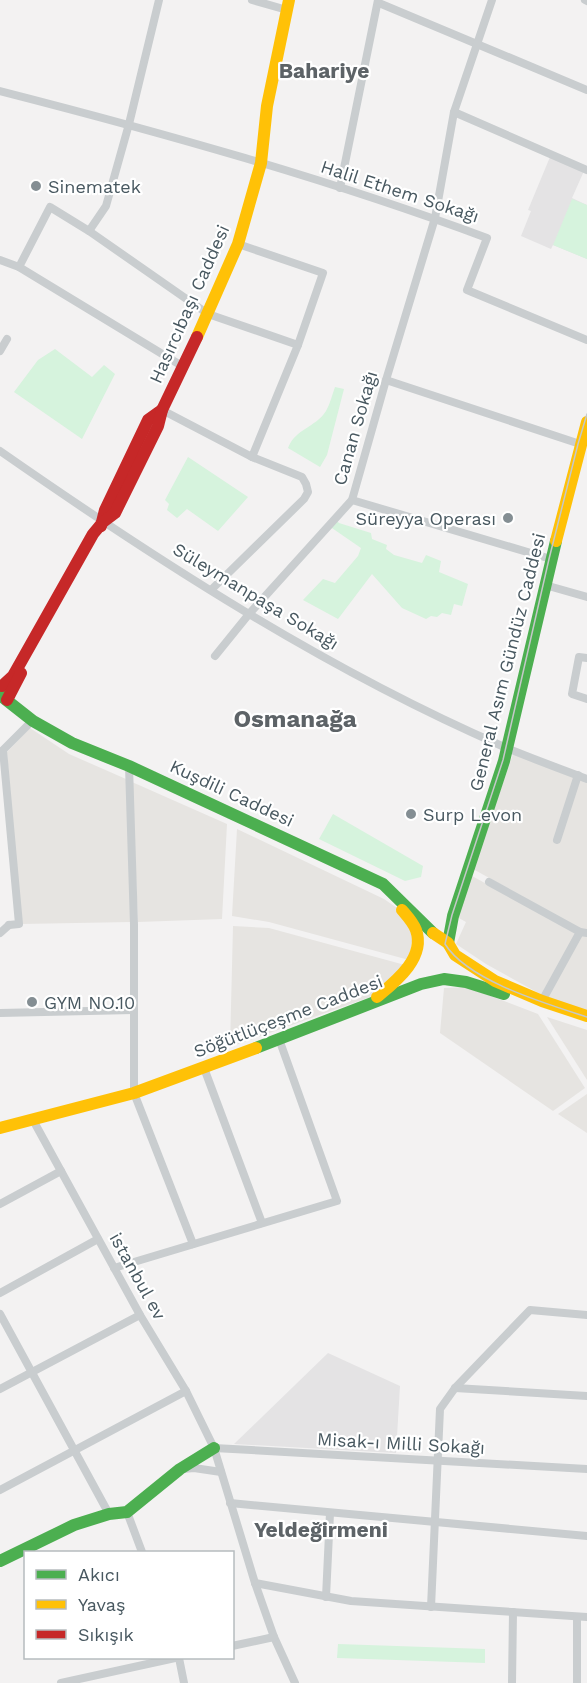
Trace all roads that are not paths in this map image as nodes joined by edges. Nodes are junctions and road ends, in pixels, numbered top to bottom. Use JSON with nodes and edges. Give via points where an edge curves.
{"nodes":[{"id":1,"x":159,"y":0,"type":"edge"},
{"id":2,"x":252,"y":0,"type":"edge"},
{"id":3,"x":492,"y":0,"type":"edge"},
{"id":4,"x":379,"y":1,"type":"edge"},
{"id":5,"x":288,"y":5,"type":"edge"},
{"id":6,"x":477,"y":43,"type":"junction"},
{"id":7,"x":587,"y":90,"type":"edge"},
{"id":8,"x":0,"y":91,"type":"edge"},
{"id":9,"x":454,"y":112,"type":"junction"},
{"id":10,"x":129,"y":124,"type":"junction"},
{"id":11,"x":261,"y":163,"type":"junction"},
{"id":12,"x":587,"y":170,"type":"edge"},
{"id":13,"x":340,"y":188,"type":"junction"},
{"id":14,"x":435,"y":218,"type":"junction"},
{"id":15,"x":89,"y":231,"type":"junction"},
{"id":16,"x":238,"y":244,"type":"junction"},
{"id":17,"x":0,"y":260,"type":"edge"},
{"id":18,"x":20,"y":267,"type":"junction"},
{"id":19,"x":208,"y":314,"type":"junction"},
{"id":20,"x":7,"y":339,"type":"dead end"},
{"id":21,"x":587,"y":340,"type":"edge"},
{"id":22,"x":298,"y":345,"type":"junction"},
{"id":23,"x":0,"y":351,"type":"edge"},
{"id":24,"x":182,"y":366,"type":"junction"},
{"id":25,"x":386,"y":380,"type":"junction"},
{"id":26,"x":162,"y":410,"type":"junction"},
{"id":27,"x":587,"y":422,"type":"edge"},
{"id":28,"x":580,"y":444,"type":"junction"},
{"id":29,"x":0,"y":451,"type":"edge"},
{"id":30,"x":252,"y":457,"type":"junction"},
{"id":31,"x":352,"y":500,"type":"junction"},
{"id":32,"x":103,"y":522,"type":"junction"},
{"id":33,"x":551,"y":559,"type":"junction"},
{"id":34,"x":545,"y":585,"type":"junction"},
{"id":35,"x":211,"y":590,"type":"junction"},
{"id":36,"x":587,"y":597,"type":"edge"},
{"id":37,"x":249,"y":614,"type":"junction"},
{"id":38,"x":215,"y":656,"type":"dead end"},
{"id":39,"x":587,"y":658,"type":"edge"},
{"id":40,"x":2,"y":691,"type":"edge"},
{"id":41,"x":587,"y":699,"type":"edge"},
{"id":42,"x":27,"y":726,"type":"dead end"},
{"id":43,"x":507,"y":748,"type":"junction"},
{"id":44,"x":129,"y":766,"type":"junction"},
{"id":45,"x":584,"y":777,"type":"edge"},
{"id":46,"x":557,"y":840,"type":"dead end"},
{"id":47,"x":489,"y":882,"type":"dead end"},
{"id":48,"x":383,"y":884,"type":"junction"},
{"id":49,"x":0,"y":921,"type":"edge"},
{"id":50,"x":14,"y":925,"type":"junction"},
{"id":51,"x":583,"y":932,"type":"edge"},
{"id":52,"x":0,"y":933,"type":"edge"},
{"id":53,"x":448,"y":943,"type":"junction"},
{"id":54,"x":542,"y":1001,"type":"junction"},
{"id":55,"x":371,"y":1002,"type":"junction"},
{"id":56,"x":133,"y":1010,"type":"junction"},
{"id":57,"x":0,"y":1013,"type":"edge"},
{"id":58,"x":587,"y":1016,"type":"edge"},
{"id":59,"x":587,"y":1025,"type":"edge"},
{"id":60,"x":279,"y":1039,"type":"junction"},
{"id":61,"x":204,"y":1068,"type":"junction"},
{"id":62,"x":134,"y":1093,"type":"junction"},
{"id":63,"x":33,"y":1120,"type":"junction"},
{"id":64,"x":0,"y":1128,"type":"edge"},
{"id":65,"x":61,"y":1172,"type":"junction"},
{"id":66,"x":0,"y":1204,"type":"edge"},
{"id":67,"x":262,"y":1223,"type":"junction"},
{"id":68,"x":99,"y":1239,"type":"junction"},
{"id":69,"x":193,"y":1244,"type":"junction"},
{"id":70,"x":114,"y":1268,"type":"junction"},
{"id":71,"x":0,"y":1293,"type":"edge"},
{"id":72,"x":0,"y":1314,"type":"edge"},
{"id":73,"x":140,"y":1315,"type":"junction"},
{"id":74,"x":587,"y":1315,"type":"edge"},
{"id":75,"x":32,"y":1371,"type":"junction"},
{"id":76,"x":455,"y":1388,"type":"junction"},
{"id":77,"x":0,"y":1389,"type":"edge"},
{"id":78,"x":186,"y":1391,"type":"junction"},
{"id":79,"x":587,"y":1396,"type":"edge"},
{"id":80,"x":214,"y":1448,"type":"junction"},
{"id":81,"x":75,"y":1450,"type":"junction"},
{"id":82,"x":437,"y":1462,"type":"junction"},
{"id":83,"x":180,"y":1469,"type":"junction"},
{"id":84,"x":587,"y":1469,"type":"edge"},
{"id":85,"x":221,"y":1472,"type":"junction"},
{"id":86,"x":0,"y":1490,"type":"edge"},
{"id":87,"x":230,"y":1503,"type":"junction"},
{"id":88,"x":127,"y":1512,"type":"junction"},
{"id":89,"x":330,"y":1513,"type":"junction"},
{"id":90,"x":109,"y":1514,"type":"junction"},
{"id":91,"x":434,"y":1524,"type":"junction"},
{"id":92,"x":587,"y":1536,"type":"edge"},
{"id":93,"x":142,"y":1551,"type":"edge"},
{"id":94,"x":0,"y":1561,"type":"edge"},
{"id":95,"x":255,"y":1583,"type":"junction"},
{"id":96,"x":326,"y":1597,"type":"junction"},
{"id":97,"x":431,"y":1607,"type":"junction"},
{"id":98,"x":513,"y":1612,"type":"junction"},
{"id":99,"x":577,"y":1617,"type":"junction"},
{"id":100,"x":587,"y":1617,"type":"edge"},
{"id":101,"x":274,"y":1637,"type":"junction"},
{"id":102,"x":234,"y":1646,"type":"edge"},
{"id":103,"x":172,"y":1659,"type":"edge"},
{"id":104,"x":177,"y":1659,"type":"edge"},
{"id":105,"x":62,"y":1683,"type":"edge"},
{"id":106,"x":184,"y":1683,"type":"edge"},
{"id":107,"x":295,"y":1683,"type":"edge"},
{"id":108,"x":512,"y":1683,"type":"edge"},
{"id":109,"x":577,"y":1683,"type":"edge"}],
"edges":[{"from":1,"to":10,"type":"street"},
{"from":2,"to":5,"type":"street"},
{"from":3,"to":6,"type":"street","name":"Canan Sokağı"},
{"from":4,"to":6,"type":"street"},
{"from":4,"to":13,"type":"street"},
{"from":5,"to":11,"type":"street","name":"Hasırcıbaşı Caddesi","via":[[267,106]]},
{"from":6,"to":7,"type":"street"},
{"from":6,"to":9,"type":"street","name":"Canan Sokağı"},
{"from":8,"to":10,"type":"street","name":"Halil Ethem Sokağı"},
{"from":9,"to":12,"type":"street"},
{"from":9,"to":14,"type":"street","name":"Canan Sokağı"},
{"from":10,"to":11,"type":"street","name":"Halil Ethem Sokağı"},
{"from":10,"to":15,"type":"street","via":[[106,206]]},
{"from":11,"to":13,"type":"street","name":"Halil Ethem Sokağı"},
{"from":11,"to":16,"type":"street","name":"Hasırcıbaşı Caddesi"},
{"from":13,"to":14,"type":"street","name":"Halil Ethem Sokağı"},
{"from":14,"to":21,"type":"street","name":"Halil Ethem Sokağı","via":[[488,238],[467,290]]},
{"from":14,"to":25,"type":"street","name":"Canan Sokağı"},
{"from":15,"to":18,"type":"street","via":[[50,207]]},
{"from":15,"to":19,"type":"street"},
{"from":16,"to":19,"type":"street","name":"Hasırcıbaşı Caddesi"},
{"from":16,"to":22,"type":"street","via":[[323,273]]},
{"from":17,"to":18,"type":"street"},
{"from":18,"to":24,"type":"street"},
{"from":19,"to":22,"type":"street"},
{"from":19,"to":24,"type":"street","name":"Hasırcıbaşı Caddesi"},
{"from":20,"to":23,"type":"street"},
{"from":22,"to":30,"type":"street"},
{"from":24,"to":26,"type":"street","name":"Hasırcıbaşı Caddesi"},
{"from":25,"to":28,"type":"street"},
{"from":25,"to":31,"type":"street","name":"Canan Sokağı"},
{"from":26,"to":30,"type":"street"},
{"from":26,"to":32,"type":"street","name":"Hasırcıbaşı Caddesi","via":[[148,420],[105,510]]},
{"from":27,"to":28,"type":"street","name":"General Asım Gündüz Caddesi"},
{"from":28,"to":33,"type":"street","name":"General Asım Gündüz Caddesi"},
{"from":29,"to":32,"type":"street","name":"Süleymanpaşa Sokağı"},
{"from":30,"to":35,"type":"street","via":[[302,477],[308,492]]},
{"from":31,"to":33,"type":"street"},
{"from":31,"to":37,"type":"street","name":"Canan Sokağı"},
{"from":32,"to":35,"type":"street","name":"Süleymanpaşa Sokağı"},
{"from":32,"to":40,"type":"street","name":"Hasırcıbaşı Caddesi"},
{"from":33,"to":34,"type":"street","name":"General Asım Gündüz Caddesi"},
{"from":34,"to":36,"type":"street"},
{"from":34,"to":43,"type":"street","name":"General Asım Gündüz Caddesi"},
{"from":35,"to":37,"type":"street","name":"Süleymanpaşa Sokağı"},
{"from":37,"to":38,"type":"street","name":"Canan Sokağı"},
{"from":37,"to":43,"type":"street","name":"Süleymanpaşa Sokağı","via":[[387,690]]},
{"from":39,"to":41,"type":"street","via":[[579,657],[572,694]]},
{"from":40,"to":44,"type":"street","name":"Kuşdili Caddesi","via":[[33,721],[72,743]]},
{"from":42,"to":50,"type":"street","via":[[3,750]]},
{"from":43,"to":45,"type":"street","name":"Süleymanpaşa Sokağı"},
{"from":43,"to":53,"type":"street","name":"General Asım Gündüz Caddesi","via":[[453,916]]},
{"from":44,"to":48,"type":"street","name":"Kuşdili Caddesi"},
{"from":44,"to":56,"type":"street"},
{"from":45,"to":46,"type":"street"},
{"from":47,"to":51,"type":"street"},
{"from":48,"to":53,"type":"street","name":"Kuşdili Caddesi"},
{"from":48,"to":55,"type":"street","via":[[417,934],[416,950],[401,977]]},
{"from":49,"to":50,"type":"street"},
{"from":50,"to":52,"type":"street"},
{"from":51,"to":54,"type":"street"},
{"from":53,"to":54,"type":"street","via":[[455,955],[495,981]]},
{"from":54,"to":58,"type":"street"},
{"from":55,"to":59,"type":"street","name":"Söğütlüçeşme Caddesi","via":[[444,979],[491,988]]},
{"from":55,"to":60,"type":"street","name":"Söğütlüçeşme Caddesi"},
{"from":56,"to":57,"type":"street"},
{"from":56,"to":62,"type":"street"},
{"from":60,"to":61,"type":"street","name":"Söğütlüçeşme Caddesi"},
{"from":60,"to":67,"type":"street","via":[[338,1201]]},
{"from":61,"to":62,"type":"street","name":"Söğütlüçeşme Caddesi"},
{"from":61,"to":67,"type":"street"},
{"from":62,"to":63,"type":"street","name":"Söğütlüçeşme Caddesi"},
{"from":62,"to":69,"type":"street"},
{"from":63,"to":64,"type":"street","name":"Söğütlüçeşme Caddesi"},
{"from":63,"to":65,"type":"street","name":"istanbul ev"},
{"from":65,"to":66,"type":"street"},
{"from":65,"to":68,"type":"street","name":"istanbul ev"},
{"from":67,"to":69,"type":"street"},
{"from":68,"to":70,"type":"street","name":"istanbul ev"},
{"from":68,"to":71,"type":"street"},
{"from":69,"to":70,"type":"street"},
{"from":70,"to":73,"type":"street","name":"istanbul ev"},
{"from":72,"to":75,"type":"street"},
{"from":73,"to":75,"type":"street"},
{"from":73,"to":78,"type":"street","name":"istanbul ev"},
{"from":74,"to":76,"type":"street","via":[[531,1310]]},
{"from":75,"to":77,"type":"street"},
{"from":75,"to":81,"type":"street"},
{"from":76,"to":79,"type":"street"},
{"from":76,"to":82,"type":"street","via":[[440,1408]]},
{"from":78,"to":80,"type":"street","name":"istanbul ev"},
{"from":78,"to":81,"type":"street"},
{"from":80,"to":82,"type":"street","name":"Misak-ı Milli Sokağı"},
{"from":80,"to":83,"type":"street"},
{"from":80,"to":85,"type":"street","name":"istanbul ev"},
{"from":81,"to":86,"type":"street"},
{"from":81,"to":90,"type":"street"},
{"from":82,"to":84,"type":"street","name":"Misak-ı Milli Sokağı"},
{"from":82,"to":91,"type":"street"},
{"from":83,"to":85,"type":"street"},
{"from":83,"to":88,"type":"street"},
{"from":85,"to":87,"type":"street","name":"istanbul ev"},
{"from":87,"to":89,"type":"street"},
{"from":87,"to":95,"type":"street","name":"istanbul ev"},
{"from":88,"to":90,"type":"street"},
{"from":88,"to":93,"type":"street"},
{"from":89,"to":91,"type":"street"},
{"from":89,"to":96,"type":"street"},
{"from":90,"to":94,"type":"street"},
{"from":91,"to":92,"type":"street"},
{"from":91,"to":97,"type":"street"},
{"from":95,"to":96,"type":"street"},
{"from":95,"to":101,"type":"street","name":"istanbul ev"},
{"from":96,"to":97,"type":"street"},
{"from":97,"to":98,"type":"street"},
{"from":98,"to":99,"type":"street"},
{"from":98,"to":108,"type":"street"},
{"from":99,"to":100,"type":"street"},
{"from":99,"to":109,"type":"street"},
{"from":101,"to":102,"type":"street"},
{"from":101,"to":107,"type":"street","name":"istanbul ev"},
{"from":103,"to":105,"type":"street"},
{"from":104,"to":106,"type":"street"}]}
